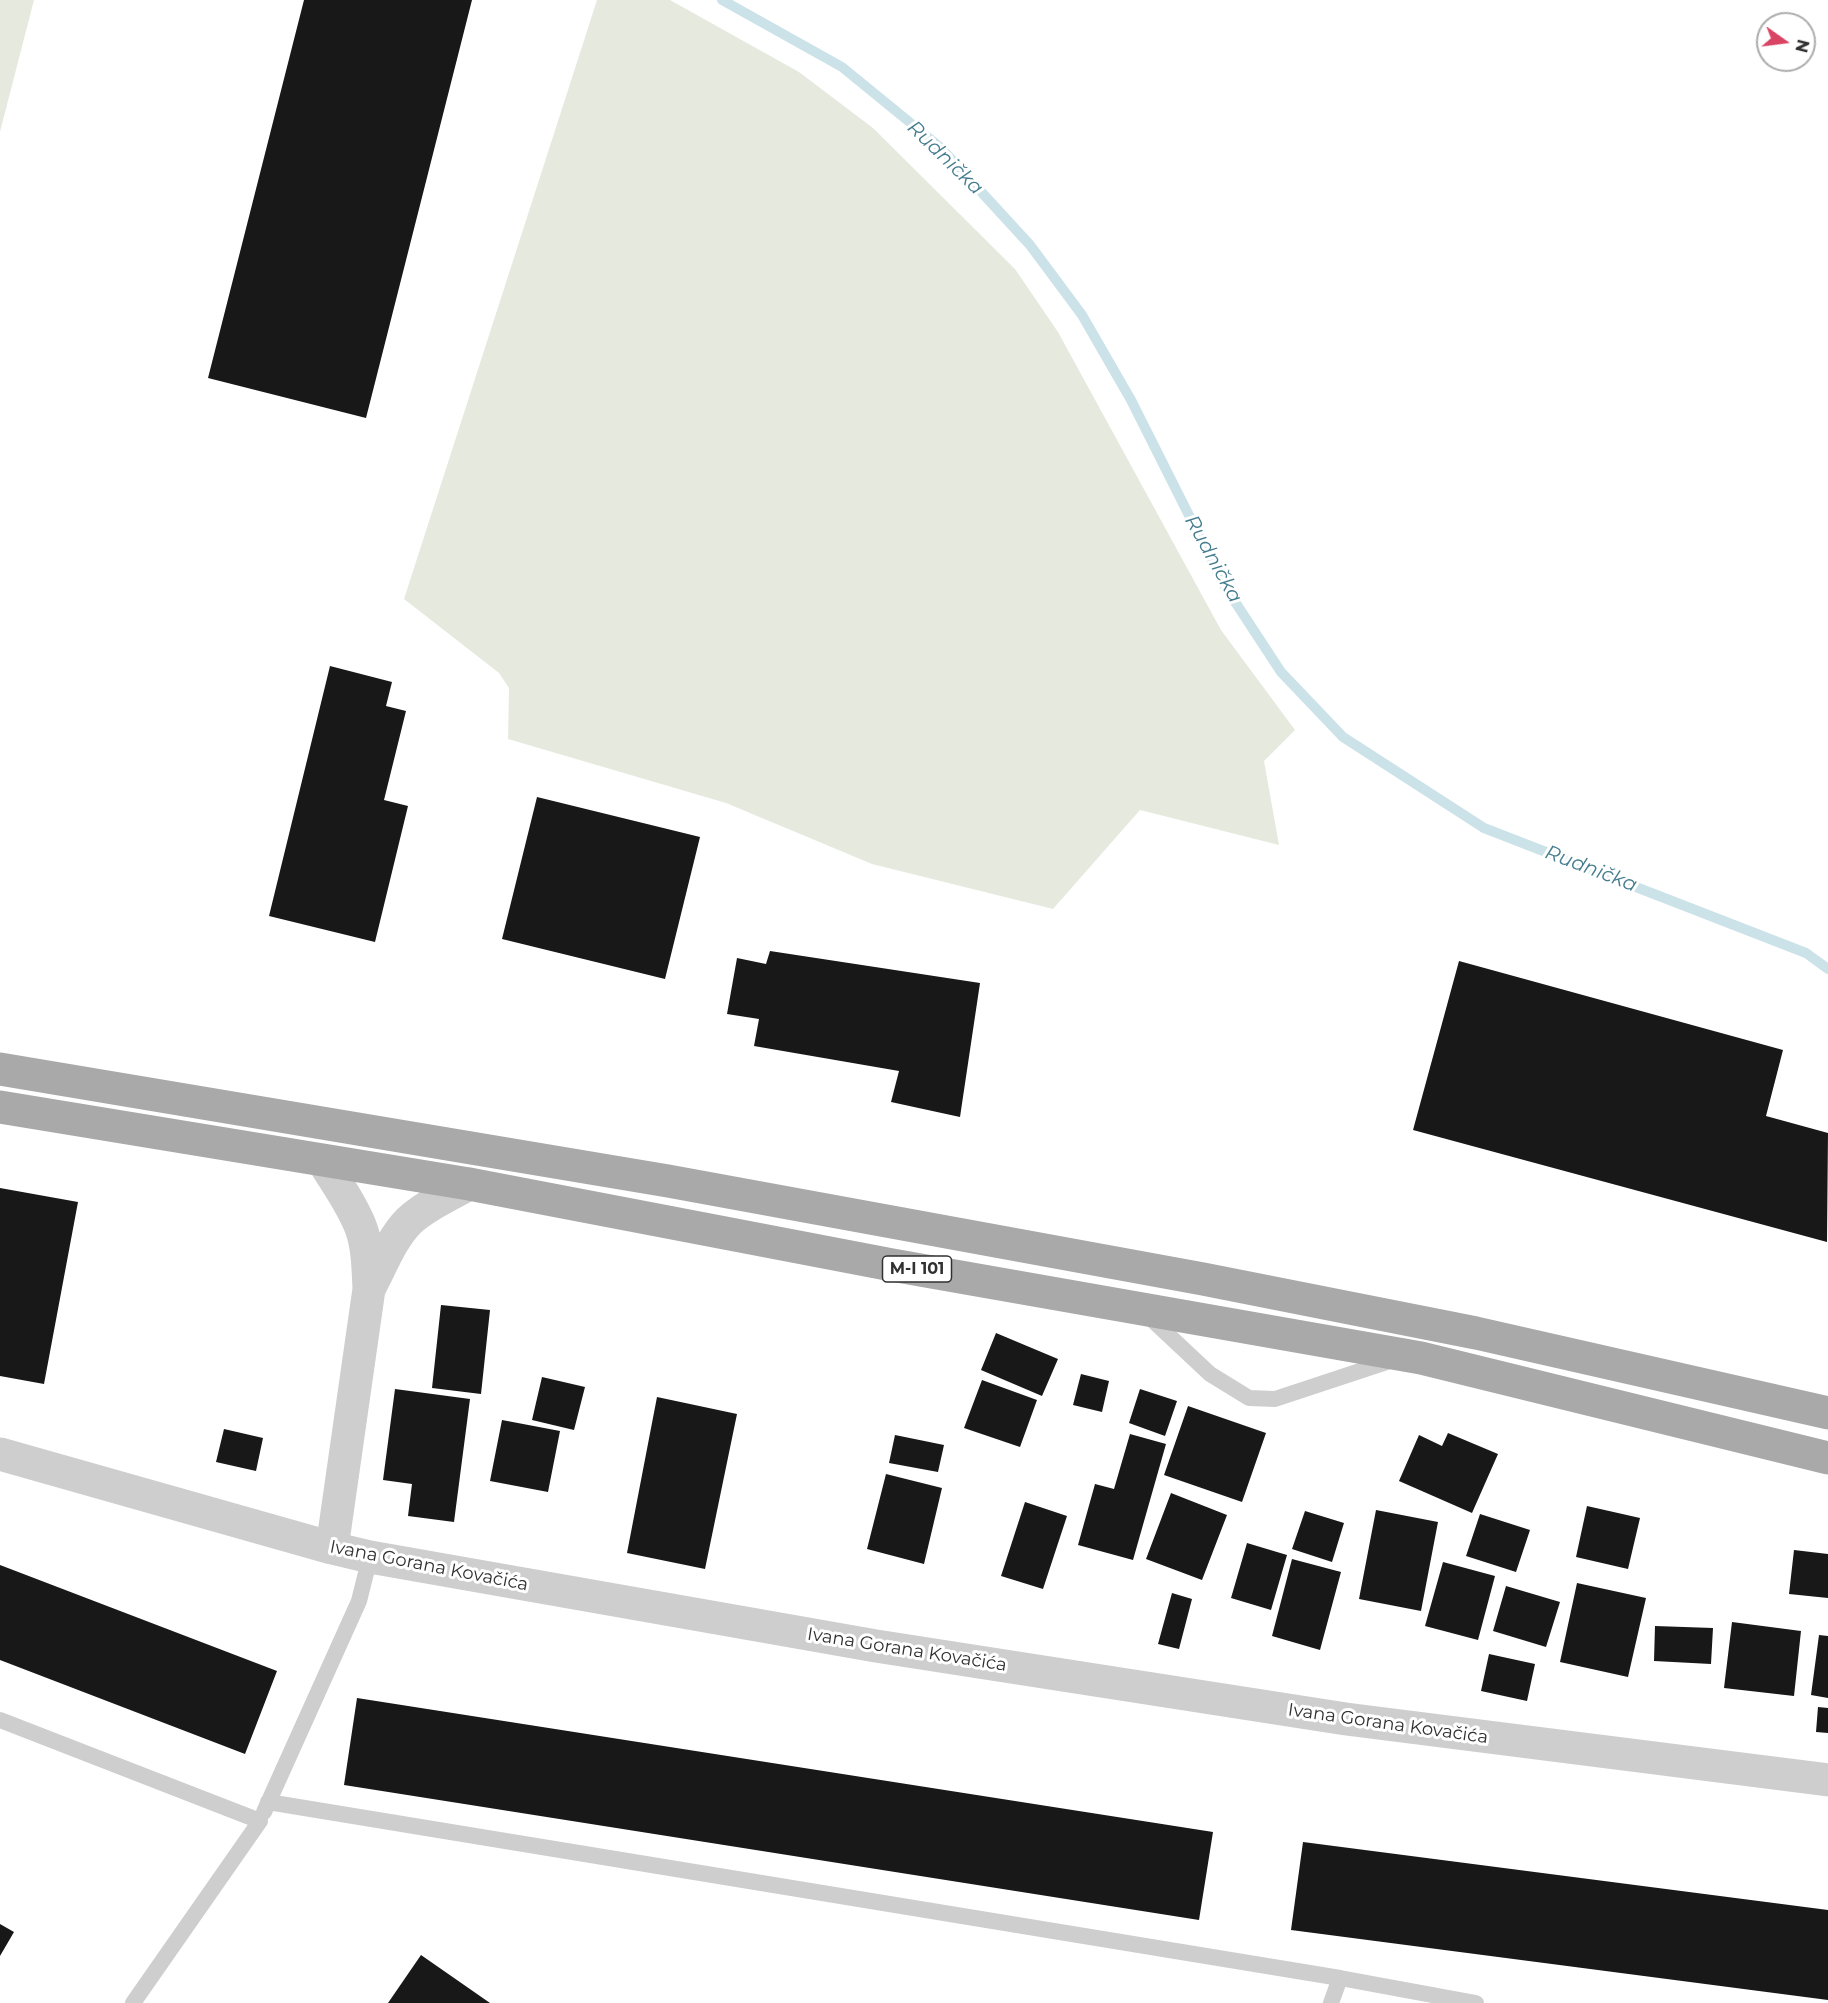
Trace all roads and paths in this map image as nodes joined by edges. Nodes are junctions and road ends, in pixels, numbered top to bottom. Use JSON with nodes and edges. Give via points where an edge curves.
{"nodes":[{"id":1,"x":0,"y":1069,"type":"edge"},
{"id":2,"x":0,"y":1107,"type":"edge"},
{"id":3,"x":323,"y":1161,"type":"junction"},
{"id":4,"x":469,"y":1184,"type":"junction"},
{"id":5,"x":369,"y":1289,"type":"junction"},
{"id":6,"x":1139,"y":1308,"type":"junction"},
{"id":7,"x":1407,"y":1355,"type":"junction"},
{"id":8,"x":1828,"y":1413,"type":"edge"},
{"id":9,"x":0,"y":1454,"type":"edge"},
{"id":10,"x":1828,"y":1458,"type":"edge"},
{"id":11,"x":332,"y":1548,"type":"junction"},
{"id":12,"x":370,"y":1557,"type":"junction"},
{"id":13,"x":0,"y":1720,"type":"edge"},
{"id":14,"x":1828,"y":1780,"type":"edge"},
{"id":15,"x":268,"y":1802,"type":"junction"},
{"id":16,"x":260,"y":1821,"type":"junction"},
{"id":17,"x":1340,"y":1978,"type":"junction"},
{"id":18,"x":133,"y":2003,"type":"edge"},
{"id":19,"x":1331,"y":2003,"type":"edge"},
{"id":20,"x":1476,"y":2003,"type":"edge"}],
"edges":[{"from":1,"to":8,"type":"main road","number":"M-I 101","via":[[668,1181],[1203,1279],[1476,1333]]},
{"from":2,"to":3,"type":"main road","number":"M-I 101"},
{"from":3,"to":4,"type":"main road","number":"M-I 101"},
{"from":3,"to":5,"type":"street","via":[[361,1229]]},
{"from":4,"to":5,"type":"street","via":[[410,1221]]},
{"from":4,"to":6,"type":"main road","number":"M-I 101"},
{"from":5,"to":11,"type":"street"},
{"from":6,"to":7,"type":"main road","number":"M-I 101"},
{"from":6,"to":7,"type":"lane","via":[[1210,1374],[1249,1398],[1275,1399]]},
{"from":7,"to":10,"type":"main road","number":"M-I 101"},
{"from":9,"to":11,"type":"street","name":"Ivana Gorana Kovačića"},
{"from":11,"to":12,"type":"street","name":"Ivana Gorana Kovačića"},
{"from":12,"to":14,"type":"street","name":"Ivana Gorana Kovačića","via":[[876,1646],[1334,1718]]},
{"from":12,"to":15,"type":"lane","via":[[359,1602]]},
{"from":13,"to":16,"type":"lane"},
{"from":15,"to":16,"type":"lane"},
{"from":15,"to":17,"type":"lane"},
{"from":16,"to":18,"type":"lane"},
{"from":17,"to":19,"type":"lane"},
{"from":17,"to":20,"type":"lane"}]}
